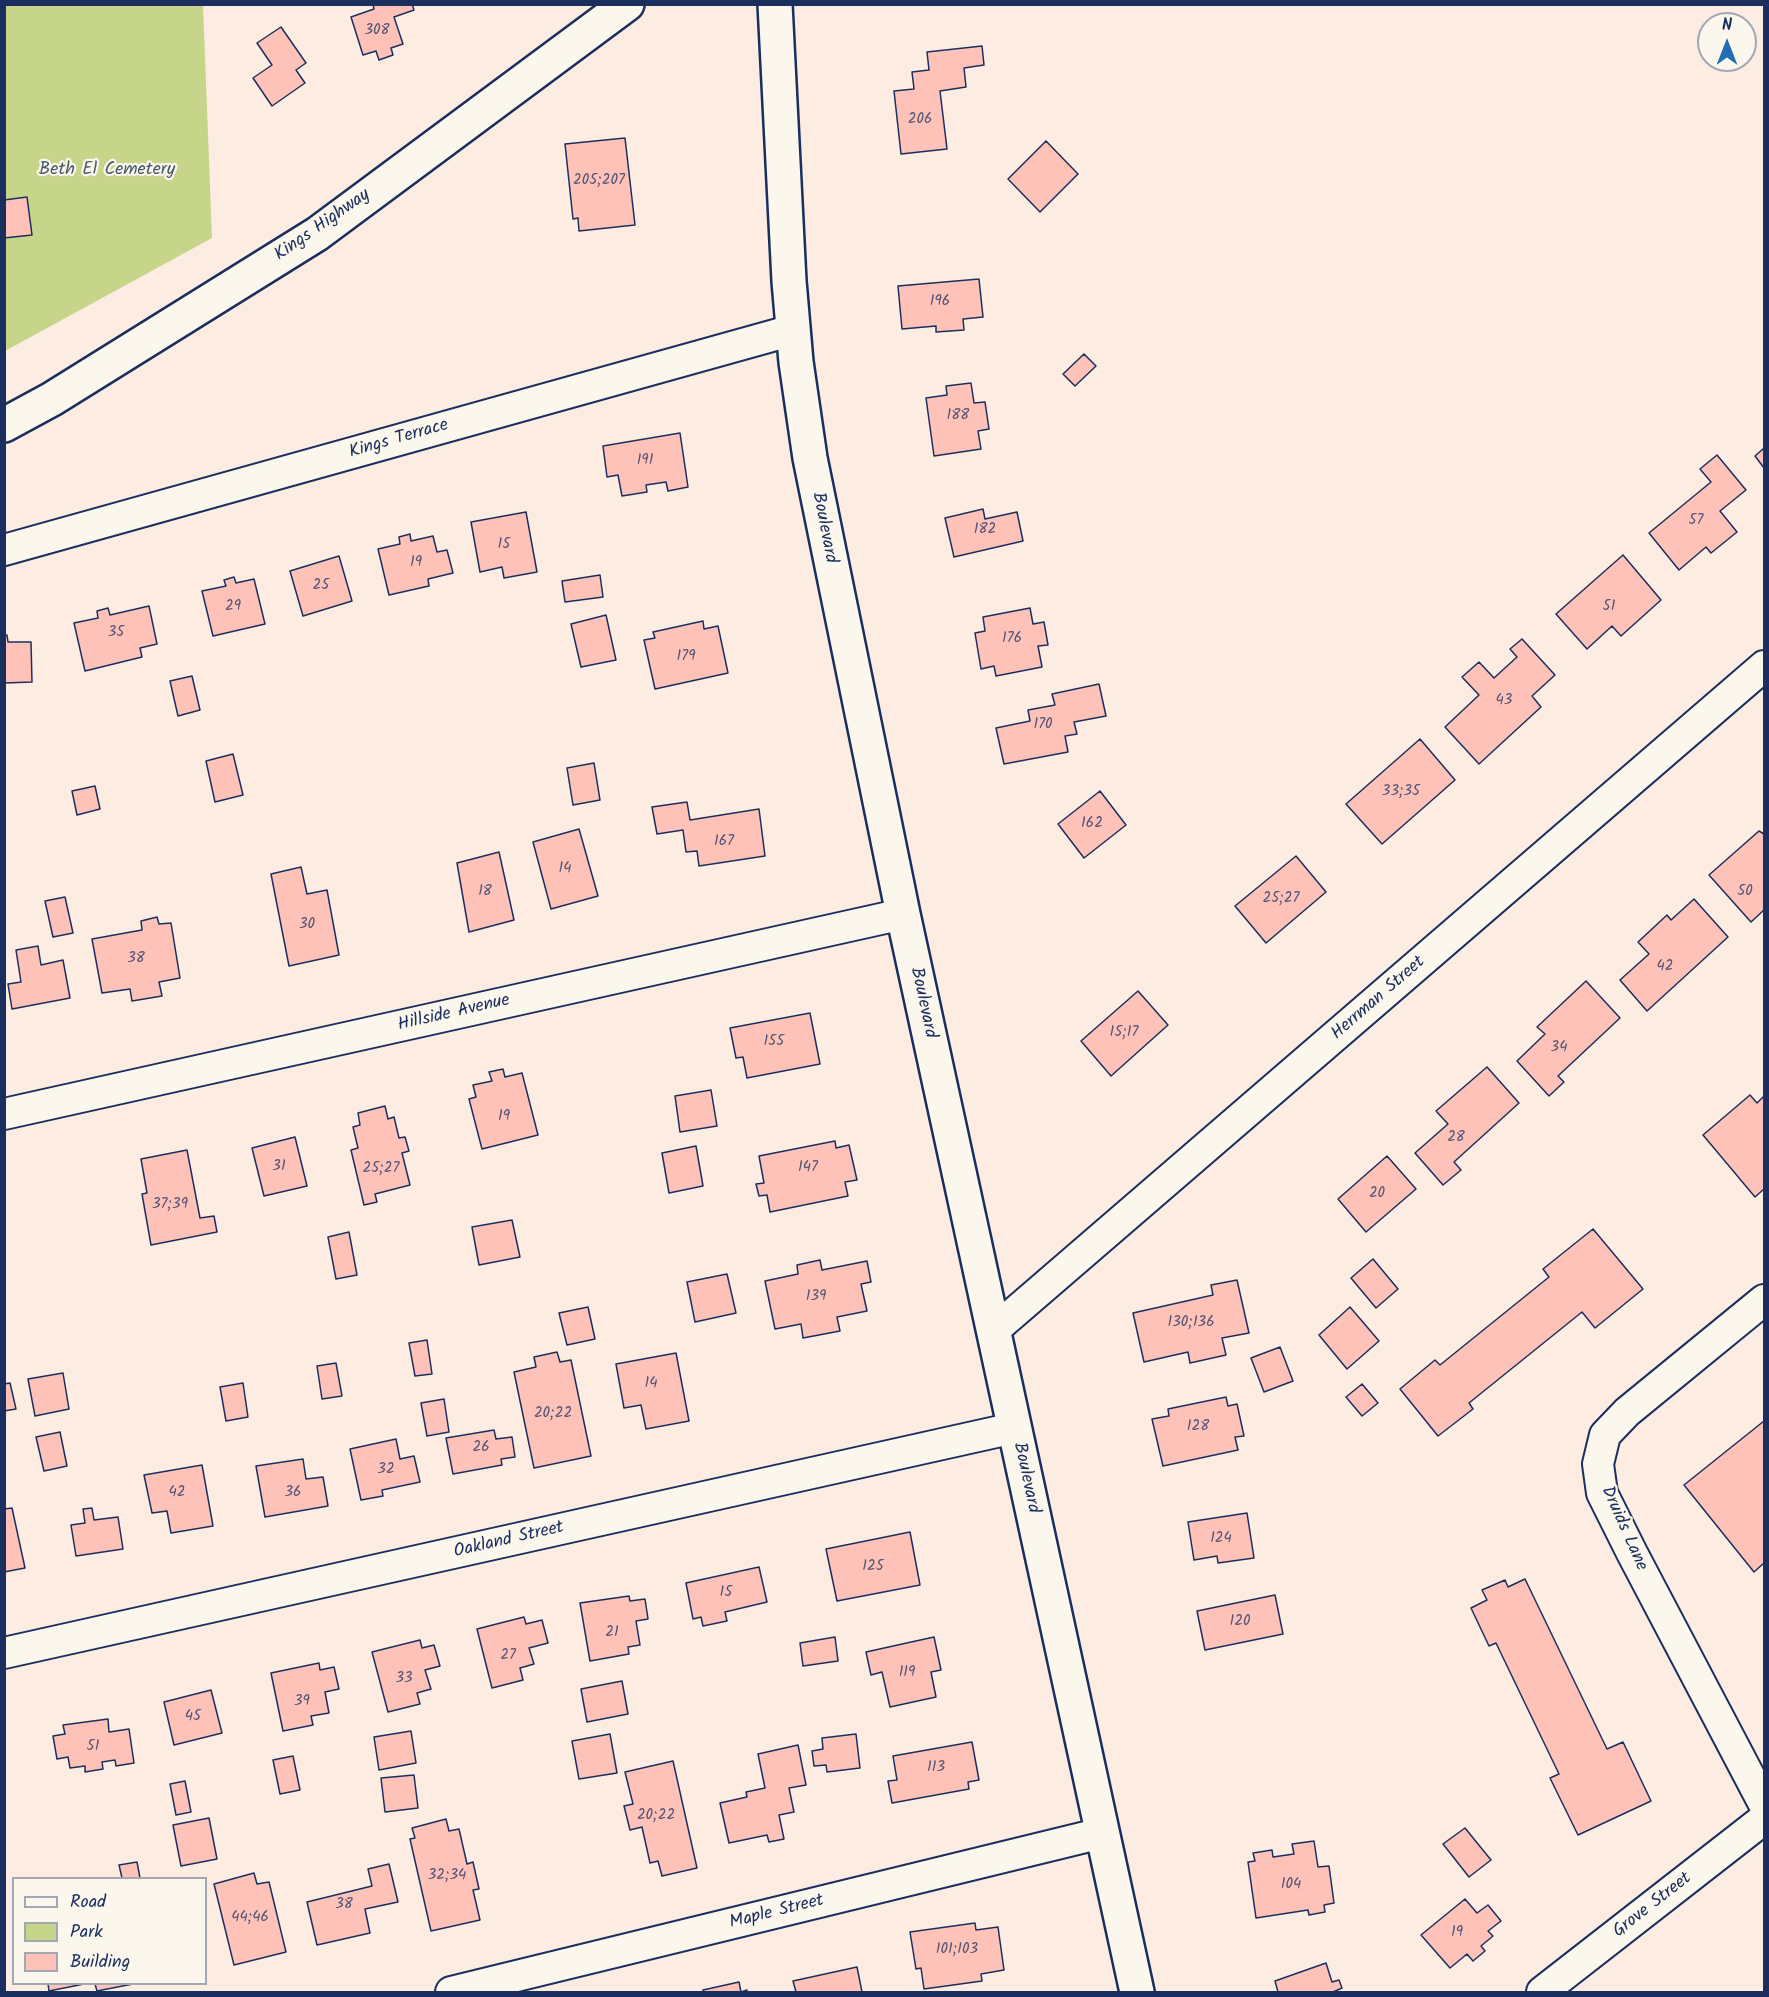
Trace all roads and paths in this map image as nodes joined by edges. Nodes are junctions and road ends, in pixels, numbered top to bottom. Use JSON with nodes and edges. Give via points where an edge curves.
{"nodes":[{"id":1,"x":627,"y":4,"type":"edge"},
{"id":2,"x":775,"y":4,"type":"edge"},
{"id":3,"x":793,"y":330,"type":"junction"},
{"id":4,"x":4,"y":425,"type":"edge"},
{"id":5,"x":4,"y":550,"type":"edge"},
{"id":6,"x":1764,"y":666,"type":"edge"},
{"id":7,"x":903,"y":914,"type":"junction"},
{"id":8,"x":4,"y":1114,"type":"edge"},
{"id":9,"x":1764,"y":1299,"type":"edge"},
{"id":10,"x":993,"y":1331,"type":"junction"},
{"id":11,"x":1014,"y":1428,"type":"junction"},
{"id":12,"x":4,"y":1653,"type":"edge"},
{"id":13,"x":1764,"y":1804,"type":"edge"},
{"id":14,"x":1764,"y":1819,"type":"edge"},
{"id":15,"x":1102,"y":1833,"type":"junction"},
{"id":16,"x":452,"y":1992,"type":"edge"},
{"id":17,"x":1137,"y":1992,"type":"edge"},
{"id":18,"x":1542,"y":1992,"type":"edge"}],
"edges":[{"from":1,"to":4,"type":"main road","name":"Kings Highway","via":[[317,234]]},
{"from":2,"to":3,"type":"main road","name":"Boulevard"},
{"from":3,"to":5,"type":"street","name":"Kings Terrace"},
{"from":3,"to":7,"type":"main road","name":"Boulevard","via":[[820,515]]},
{"from":6,"to":10,"type":"street","name":"Herrman Street"},
{"from":7,"to":8,"type":"street","name":"Hillside Avenue"},
{"from":7,"to":10,"type":"main road","name":"Boulevard"},
{"from":9,"to":13,"type":"street","name":"Druids Lane","via":[[1627,1412],[1605,1435],[1598,1464],[1602,1493]]},
{"from":10,"to":11,"type":"main road","name":"Boulevard"},
{"from":11,"to":12,"type":"street","name":"Oakland Street"},
{"from":11,"to":15,"type":"main road","name":"Boulevard"},
{"from":14,"to":18,"type":"street","name":"Grove Street"},
{"from":15,"to":16,"type":"street","name":"Maple Street"},
{"from":15,"to":17,"type":"main road","name":"Boulevard"}]}
